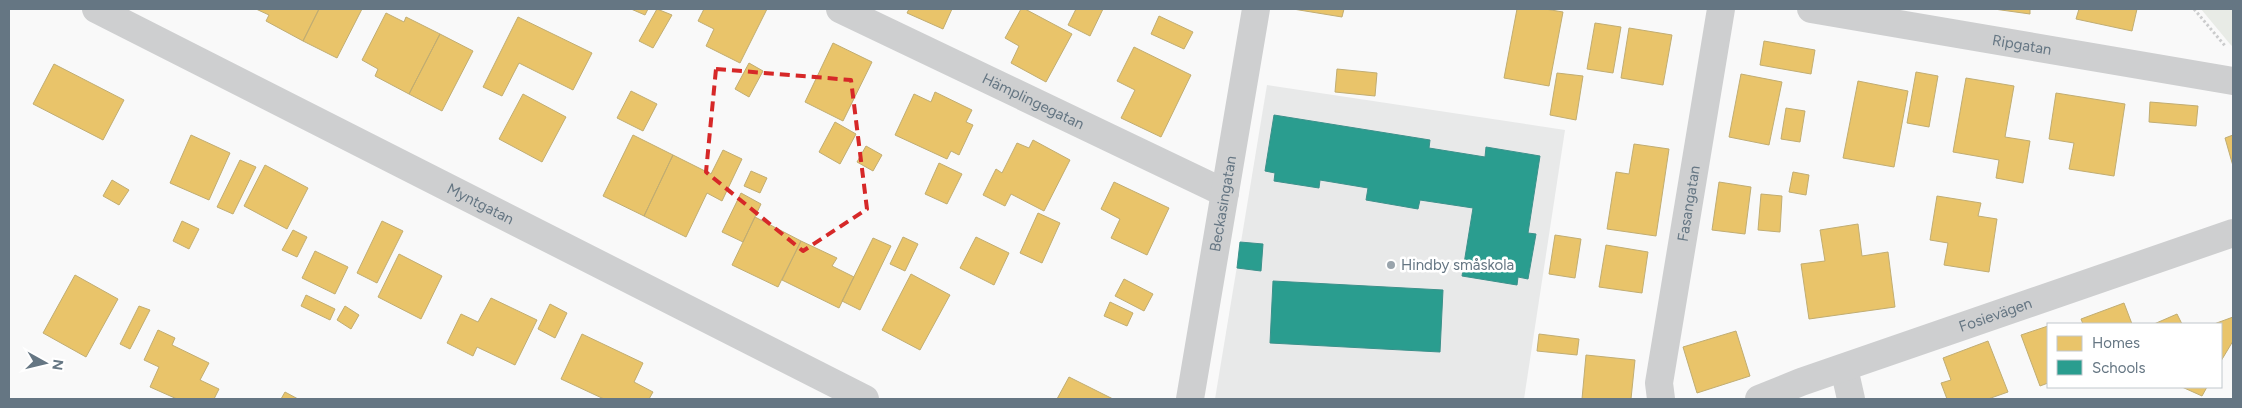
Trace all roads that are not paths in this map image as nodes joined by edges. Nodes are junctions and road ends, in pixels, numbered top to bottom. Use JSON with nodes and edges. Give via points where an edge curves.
{"nodes":[{"id":1,"x":96,"y":9,"type":"edge"},
{"id":2,"x":840,"y":9,"type":"edge"},
{"id":3,"x":1256,"y":9,"type":"edge"},
{"id":4,"x":1721,"y":9,"type":"edge"},
{"id":5,"x":1811,"y":9,"type":"edge"},
{"id":6,"x":2233,"y":81,"type":"edge"},
{"id":7,"x":1225,"y":193,"type":"junction"},
{"id":8,"x":2233,"y":233,"type":"edge"},
{"id":9,"x":1844,"y":368,"type":"junction"},
{"id":10,"x":865,"y":399,"type":"edge"},
{"id":11,"x":1190,"y":399,"type":"edge"},
{"id":12,"x":1661,"y":399,"type":"edge"},
{"id":13,"x":1759,"y":399,"type":"edge"},
{"id":14,"x":1851,"y":399,"type":"edge"}],
"edges":[{"from":1,"to":10,"type":"street","name":"Myntgatan"},
{"from":2,"to":7,"type":"street","name":"Hämplingegatan"},
{"from":3,"to":7,"type":"street","name":"Beckasingatan"},
{"from":4,"to":12,"type":"street","name":"Fasangatan","via":[[1659,383]]},
{"from":5,"to":6,"type":"street","name":"Ripgatan"},
{"from":7,"to":11,"type":"street","name":"Beckasingatan"},
{"from":8,"to":9,"type":"street","name":"Fosievägen"},
{"from":9,"to":13,"type":"street","name":"Fosievägen"},
{"from":9,"to":14,"type":"street"}]}
